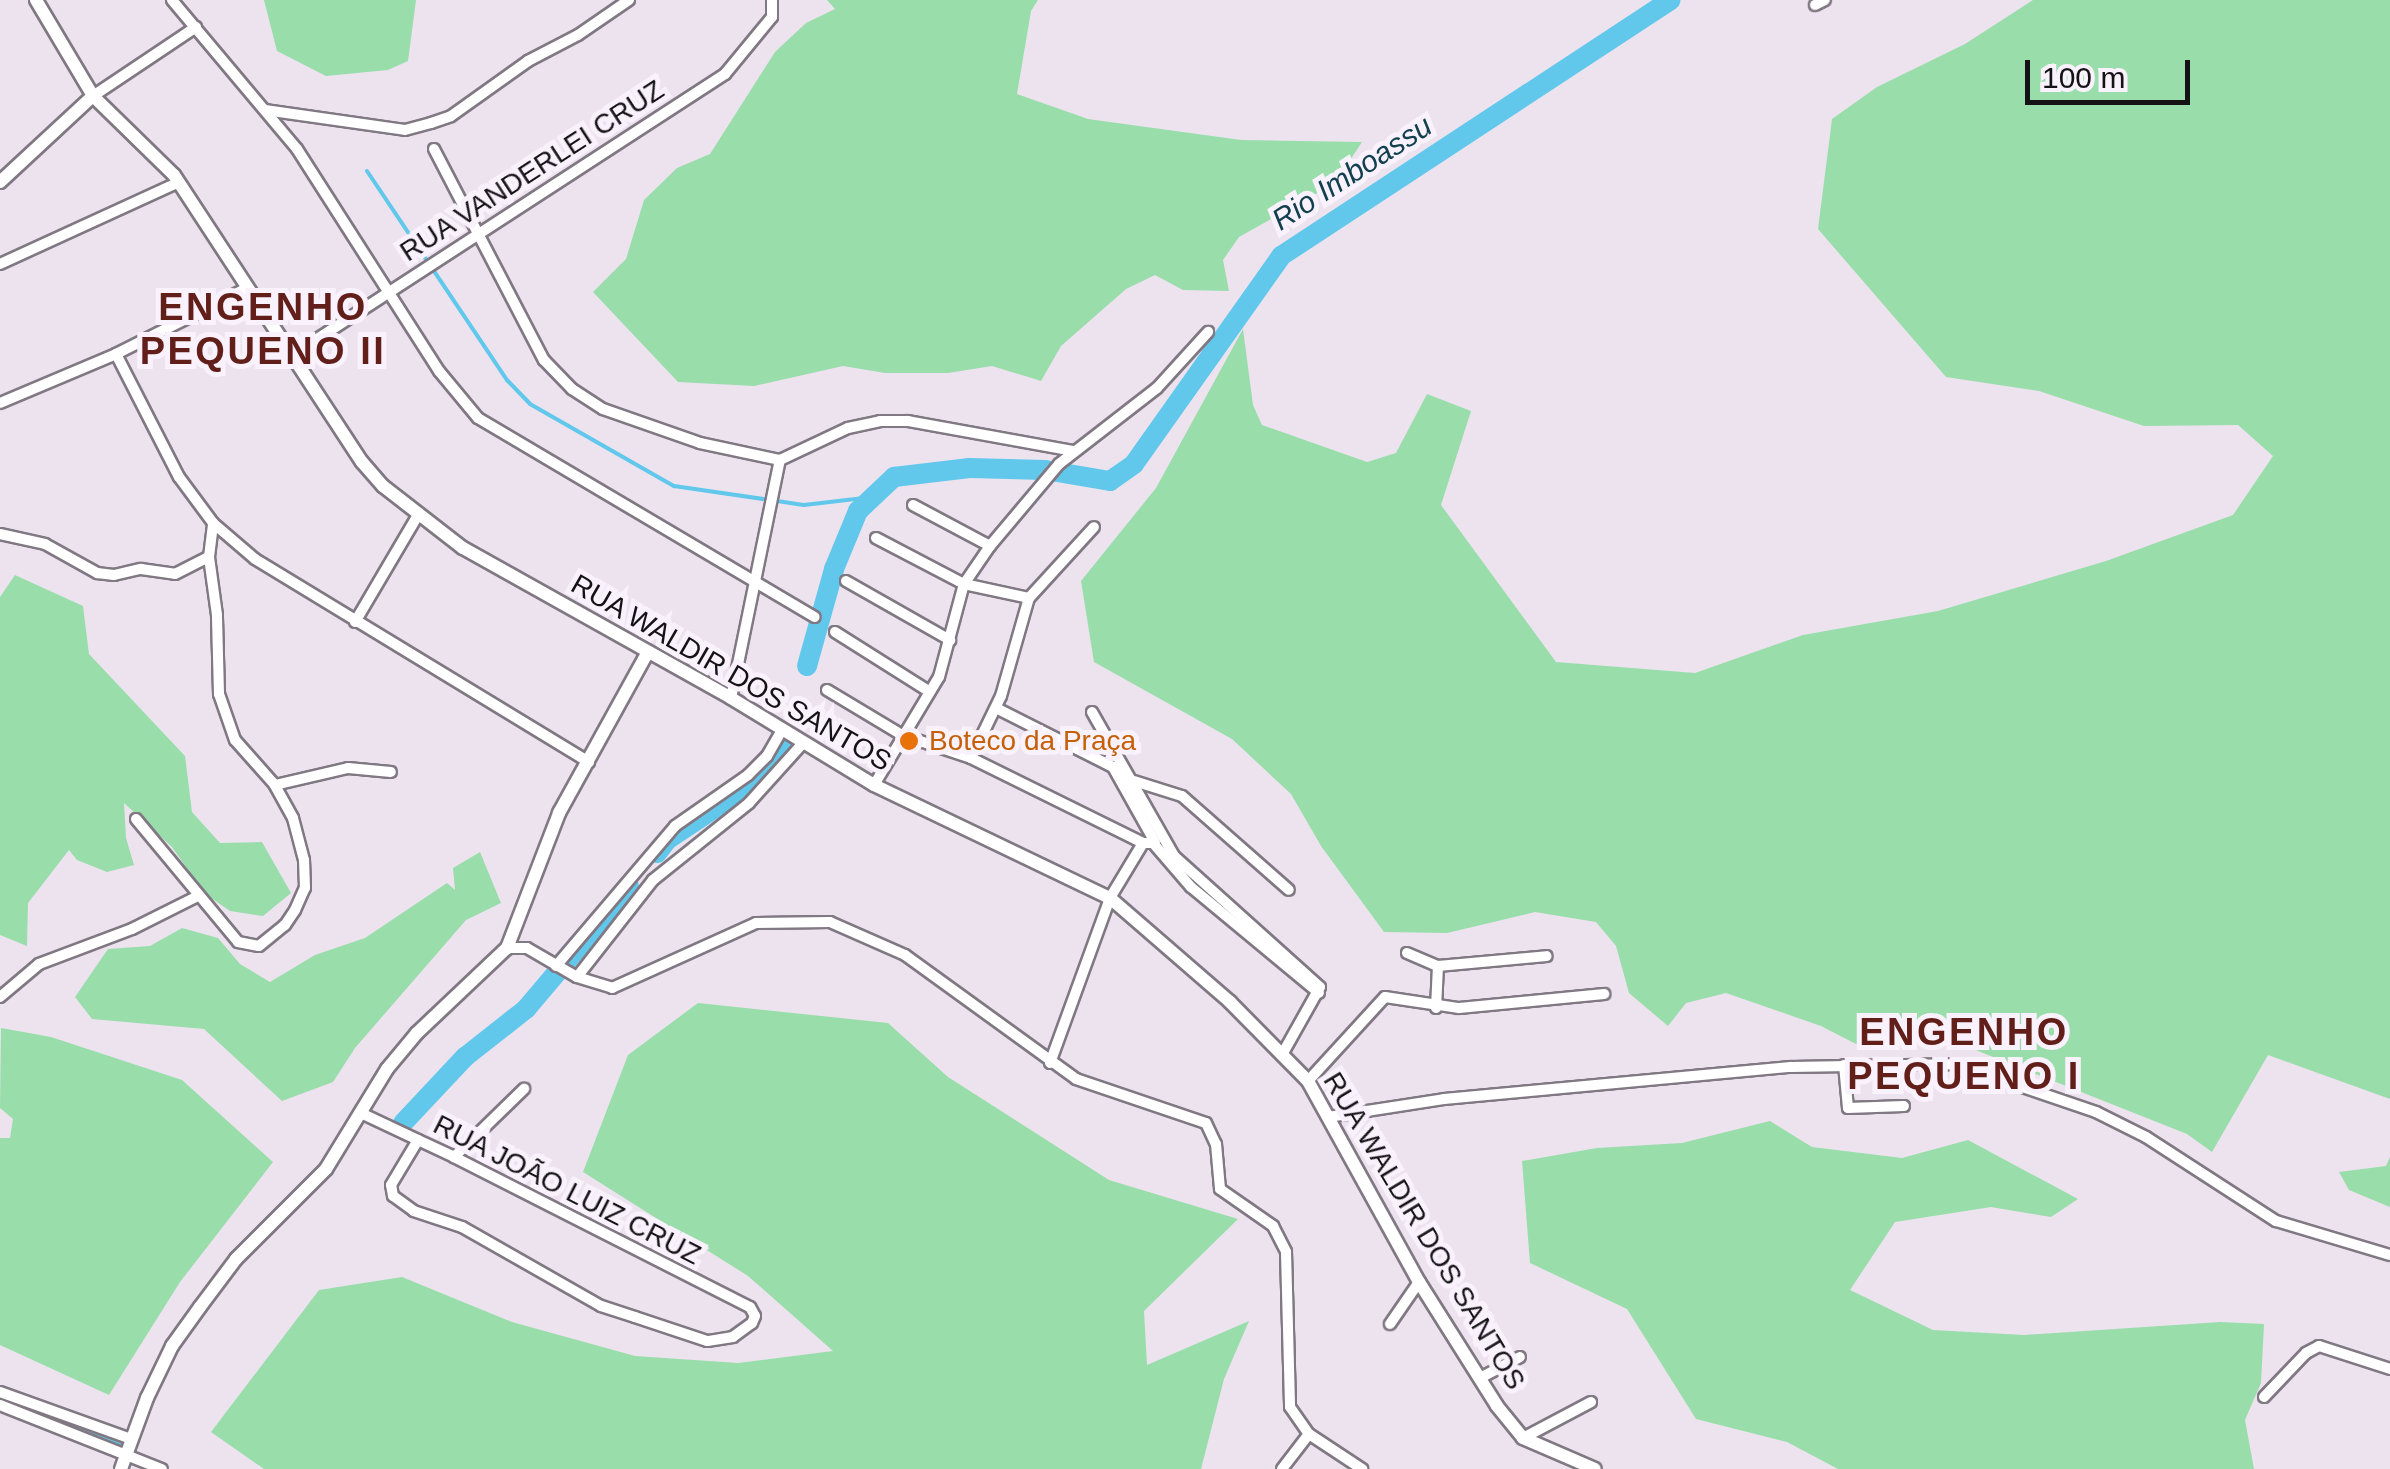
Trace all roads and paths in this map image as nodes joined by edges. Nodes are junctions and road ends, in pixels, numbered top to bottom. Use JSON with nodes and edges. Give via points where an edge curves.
{"nodes":[{"id":1,"x":36,"y":0,"type":"edge"},
{"id":2,"x":172,"y":0,"type":"edge"},
{"id":3,"x":629,"y":0,"type":"edge"},
{"id":4,"x":772,"y":0,"type":"edge"},
{"id":5,"x":196,"y":27,"type":"junction"},
{"id":6,"x":93,"y":96,"type":"junction"},
{"id":7,"x":265,"y":110,"type":"junction"},
{"id":8,"x":434,"y":149,"type":"dead end"},
{"id":9,"x":1,"y":178,"type":"edge"},
{"id":10,"x":179,"y":182,"type":"junction"},
{"id":11,"x":481,"y":236,"type":"junction"},
{"id":12,"x":0,"y":264,"type":"edge"},
{"id":13,"x":247,"y":288,"type":"junction"},
{"id":14,"x":389,"y":292,"type":"junction"},
{"id":15,"x":1208,"y":332,"type":"dead end"},
{"id":16,"x":116,"y":354,"type":"junction"},
{"id":17,"x":291,"y":356,"type":"junction"},
{"id":18,"x":0,"y":403,"type":"edge"},
{"id":19,"x":1073,"y":450,"type":"junction"},
{"id":20,"x":780,"y":460,"type":"junction"},
{"id":21,"x":913,"y":505,"type":"dead end"},
{"id":22,"x":418,"y":515,"type":"junction"},
{"id":23,"x":213,"y":523,"type":"junction"},
{"id":24,"x":1094,"y":527,"type":"dead end"},
{"id":25,"x":0,"y":534,"type":"edge"},
{"id":26,"x":876,"y":538,"type":"dead end"},
{"id":27,"x":990,"y":546,"type":"junction"},
{"id":28,"x":209,"y":557,"type":"junction"},
{"id":29,"x":846,"y":581,"type":"dead end"},
{"id":30,"x":758,"y":584,"type":"junction"},
{"id":31,"x":964,"y":584,"type":"junction"},
{"id":32,"x":1029,"y":598,"type":"junction"},
{"id":33,"x":815,"y":617,"type":"dead end"},
{"id":34,"x":355,"y":622,"type":"junction"},
{"id":35,"x":834,"y":632,"type":"dead end"},
{"id":36,"x":950,"y":640,"type":"junction"},
{"id":37,"x":648,"y":652,"type":"junction"},
{"id":38,"x":827,"y":690,"type":"dead end"},
{"id":39,"x":930,"y":692,"type":"junction"},
{"id":40,"x":731,"y":698,"type":"junction"},
{"id":41,"x":996,"y":708,"type":"junction"},
{"id":42,"x":1092,"y":712,"type":"dead end"},
{"id":43,"x":782,"y":730,"type":"junction"},
{"id":44,"x":902,"y":735,"type":"junction"},
{"id":45,"x":803,"y":742,"type":"junction"},
{"id":46,"x":971,"y":758,"type":"junction"},
{"id":47,"x":589,"y":762,"type":"junction"},
{"id":48,"x":391,"y":772,"type":"dead end"},
{"id":49,"x":1134,"y":781,"type":"junction"},
{"id":50,"x":274,"y":784,"type":"junction"},
{"id":51,"x":874,"y":785,"type":"junction"},
{"id":52,"x":136,"y":819,"type":"dead end"},
{"id":53,"x":1153,"y":841,"type":"junction"},
{"id":54,"x":1289,"y":890,"type":"dead end"},
{"id":55,"x":198,"y":896,"type":"junction"},
{"id":56,"x":1110,"y":898,"type":"junction"},
{"id":57,"x":506,"y":948,"type":"junction"},
{"id":58,"x":1407,"y":953,"type":"dead end"},
{"id":59,"x":1547,"y":956,"type":"dead end"},
{"id":60,"x":556,"y":966,"type":"junction"},
{"id":61,"x":1438,"y":966,"type":"junction"},
{"id":62,"x":578,"y":977,"type":"junction"},
{"id":63,"x":1604,"y":994,"type":"dead end"},
{"id":64,"x":0,"y":997,"type":"edge"},
{"id":65,"x":1436,"y":1008,"type":"junction"},
{"id":66,"x":1283,"y":1053,"type":"junction"},
{"id":67,"x":1050,"y":1062,"type":"junction"},
{"id":68,"x":1844,"y":1065,"type":"junction"},
{"id":69,"x":1308,"y":1081,"type":"junction"},
{"id":70,"x":524,"y":1089,"type":"dead end"},
{"id":71,"x":1904,"y":1106,"type":"dead end"},
{"id":72,"x":363,"y":1114,"type":"junction"},
{"id":73,"x":1328,"y":1117,"type":"junction"},
{"id":74,"x":418,"y":1140,"type":"junction"},
{"id":75,"x":454,"y":1157,"type":"junction"},
{"id":76,"x":2390,"y":1254,"type":"edge"},
{"id":77,"x":1419,"y":1282,"type":"junction"},
{"id":78,"x":1390,"y":1324,"type":"dead end"},
{"id":79,"x":1520,"y":1357,"type":"dead end"},
{"id":80,"x":2390,"y":1369,"type":"edge"},
{"id":81,"x":1480,"y":1378,"type":"junction"},
{"id":82,"x":0,"y":1392,"type":"edge"},
{"id":83,"x":2264,"y":1397,"type":"dead end"},
{"id":84,"x":1592,"y":1402,"type":"dead end"},
{"id":85,"x":0,"y":1405,"type":"edge"},
{"id":86,"x":1309,"y":1434,"type":"junction"},
{"id":87,"x":1523,"y":1438,"type":"junction"},
{"id":88,"x":131,"y":1439,"type":"junction"},
{"id":89,"x":123,"y":1463,"type":"edge"},
{"id":90,"x":162,"y":1469,"type":"edge"},
{"id":91,"x":1282,"y":1469,"type":"edge"},
{"id":92,"x":1362,"y":1469,"type":"edge"},
{"id":93,"x":1595,"y":1469,"type":"edge"}],
"edges":[{"from":1,"to":6,"type":"street","name":"RUA WALDIR DOS SANTOS"},
{"from":2,"to":5,"type":"street"},
{"from":3,"to":7,"type":"street","via":[[431,123],[404,130]]},
{"from":4,"to":11,"type":"street","name":"RUA VANDERLEI CRUZ","via":[[772,17],[726,74]]},
{"from":5,"to":6,"type":"street"},
{"from":5,"to":7,"type":"street"},
{"from":6,"to":9,"type":"street"},
{"from":6,"to":10,"type":"street","name":"RUA WALDIR DOS SANTOS"},
{"from":7,"to":14,"type":"street","via":[[297,148]]},
{"from":8,"to":11,"type":"street"},
{"from":10,"to":12,"type":"street"},
{"from":10,"to":13,"type":"street","name":"RUA WALDIR DOS SANTOS"},
{"from":11,"to":14,"type":"street","name":"RUA VANDERLEI CRUZ"},
{"from":11,"to":20,"type":"street","via":[[538,350],[572,389],[637,422]]},
{"from":13,"to":16,"type":"street"},
{"from":13,"to":17,"type":"street","name":"RUA WALDIR DOS SANTOS"},
{"from":14,"to":17,"type":"street","name":"RUA VANDERLEI CRUZ"},
{"from":14,"to":30,"type":"street","via":[[478,418]]},
{"from":15,"to":19,"type":"street","via":[[1157,388]]},
{"from":16,"to":18,"type":"street"},
{"from":16,"to":23,"type":"street","via":[[178,477]]},
{"from":17,"to":22,"type":"street","name":"RUA WALDIR DOS SANTOS","via":[[362,462]]},
{"from":19,"to":20,"type":"street","via":[[880,421],[848,428]]},
{"from":19,"to":27,"type":"street"},
{"from":20,"to":30,"type":"street"},
{"from":21,"to":27,"type":"street"},
{"from":22,"to":34,"type":"street"},
{"from":22,"to":37,"type":"street","name":"RUA WALDIR DOS SANTOS","via":[[463,548]]},
{"from":23,"to":28,"type":"street"},
{"from":23,"to":34,"type":"street","via":[[255,559]]},
{"from":24,"to":32,"type":"street"},
{"from":25,"to":28,"type":"street","via":[[45,544],[97,574],[114,576],[141,569],[175,574]]},
{"from":26,"to":31,"type":"street"},
{"from":27,"to":31,"type":"street"},
{"from":28,"to":50,"type":"street","via":[[226,721]]},
{"from":29,"to":36,"type":"street"},
{"from":30,"to":33,"type":"street"},
{"from":30,"to":40,"type":"street"},
{"from":31,"to":32,"type":"street"},
{"from":31,"to":36,"type":"street"},
{"from":32,"to":41,"type":"street"},
{"from":34,"to":47,"type":"street"},
{"from":35,"to":39,"type":"street"},
{"from":36,"to":39,"type":"street"},
{"from":37,"to":40,"type":"street","name":"RUA WALDIR DOS SANTOS"},
{"from":37,"to":47,"type":"street"},
{"from":38,"to":44,"type":"street","name":"RUA WALDIR DOS SANTOS"},
{"from":39,"to":44,"type":"street"},
{"from":40,"to":43,"type":"street","name":"RUA WALDIR DOS SANTOS"},
{"from":41,"to":46,"type":"street"},
{"from":41,"to":53,"type":"street","name":"RUA WALDIR DOS SANTOS","via":[[1113,767]]},
{"from":42,"to":49,"type":"street","name":"RUA WALDIR DOS SANTOS"},
{"from":43,"to":45,"type":"street","name":"RUA WALDIR DOS SANTOS"},
{"from":43,"to":60,"type":"street","via":[[748,775],[675,826]]},
{"from":44,"to":46,"type":"street","name":"RUA WALDIR DOS SANTOS"},
{"from":44,"to":51,"type":"street"},
{"from":45,"to":51,"type":"street","name":"RUA WALDIR DOS SANTOS"},
{"from":45,"to":62,"type":"street","via":[[748,802],[653,880]]},
{"from":46,"to":53,"type":"street","name":"RUA WALDIR DOS SANTOS"},
{"from":47,"to":57,"type":"street","via":[[560,812]]},
{"from":48,"to":50,"type":"street","via":[[348,768]]},
{"from":49,"to":53,"type":"street","name":"RUA WALDIR DOS SANTOS"},
{"from":49,"to":54,"type":"street","via":[[1182,796]]},
{"from":50,"to":55,"type":"street","via":[[293,818],[304,860],[304,888],[285,925],[259,946],[246,946]]},
{"from":51,"to":56,"type":"street","name":"RUA WALDIR DOS SANTOS"},
{"from":52,"to":55,"type":"street"},
{"from":53,"to":56,"type":"street"},
{"from":53,"to":66,"type":"street","name":"RUA WALDIR DOS SANTOS","via":[[1191,887],[1319,990]]},
{"from":55,"to":64,"type":"street","via":[[132,930],[38,964]]},
{"from":56,"to":66,"type":"street","name":"RUA WALDIR DOS SANTOS"},
{"from":56,"to":67,"type":"street"},
{"from":57,"to":60,"type":"street","via":[[527,948]]},
{"from":57,"to":72,"type":"street","via":[[417,1033]]},
{"from":58,"to":61,"type":"street"},
{"from":59,"to":61,"type":"street"},
{"from":60,"to":62,"type":"street"},
{"from":61,"to":65,"type":"street"},
{"from":62,"to":67,"type":"street","via":[[612,988],[628,985],[756,923],[830,922],[904,955]]},
{"from":63,"to":65,"type":"street"},
{"from":65,"to":69,"type":"street","via":[[1385,997]]},
{"from":66,"to":69,"type":"street","name":"RUA WALDIR DOS SANTOS"},
{"from":67,"to":86,"type":"street","via":[[1076,1080],[1190,1116],[1213,1134],[1220,1189],[1273,1226],[1286,1252],[1288,1391],[1295,1417]]},
{"from":68,"to":71,"type":"street","via":[[1848,1108]]},
{"from":68,"to":73,"type":"street","via":[[1444,1099]]},
{"from":68,"to":76,"type":"street","via":[[1955,1064],[1997,1075],[2146,1138],[2276,1221]]},
{"from":69,"to":73,"type":"street","name":"RUA WALDIR DOS SANTOS"},
{"from":70,"to":75,"type":"street"},
{"from":72,"to":74,"type":"street","name":"RUA JOÃO LUIZ CRUZ"},
{"from":72,"to":88,"type":"street","via":[[326,1169],[236,1259],[172,1346]]},
{"from":73,"to":77,"type":"street","name":"RUA WALDIR DOS SANTOS"},
{"from":74,"to":75,"type":"street","name":"RUA JOÃO LUIZ CRUZ"},
{"from":74,"to":75,"type":"street","name":"RUA JOÃO LUIZ CRUZ","via":[[391,1186],[400,1203],[462,1227],[601,1306],[707,1341],[733,1337],[755,1316],[750,1307]]},
{"from":77,"to":78,"type":"street"},
{"from":77,"to":81,"type":"street","name":"RUA WALDIR DOS SANTOS"},
{"from":79,"to":81,"type":"street"},
{"from":80,"to":83,"type":"street","via":[[2319,1346]]},
{"from":81,"to":87,"type":"street","name":"RUA WALDIR DOS SANTOS"},
{"from":82,"to":88,"type":"street"},
{"from":84,"to":87,"type":"street"},
{"from":85,"to":89,"type":"street"},
{"from":86,"to":91,"type":"street"},
{"from":86,"to":92,"type":"street"},
{"from":87,"to":93,"type":"street"},
{"from":88,"to":89,"type":"street"},
{"from":89,"to":90,"type":"street"}]}
